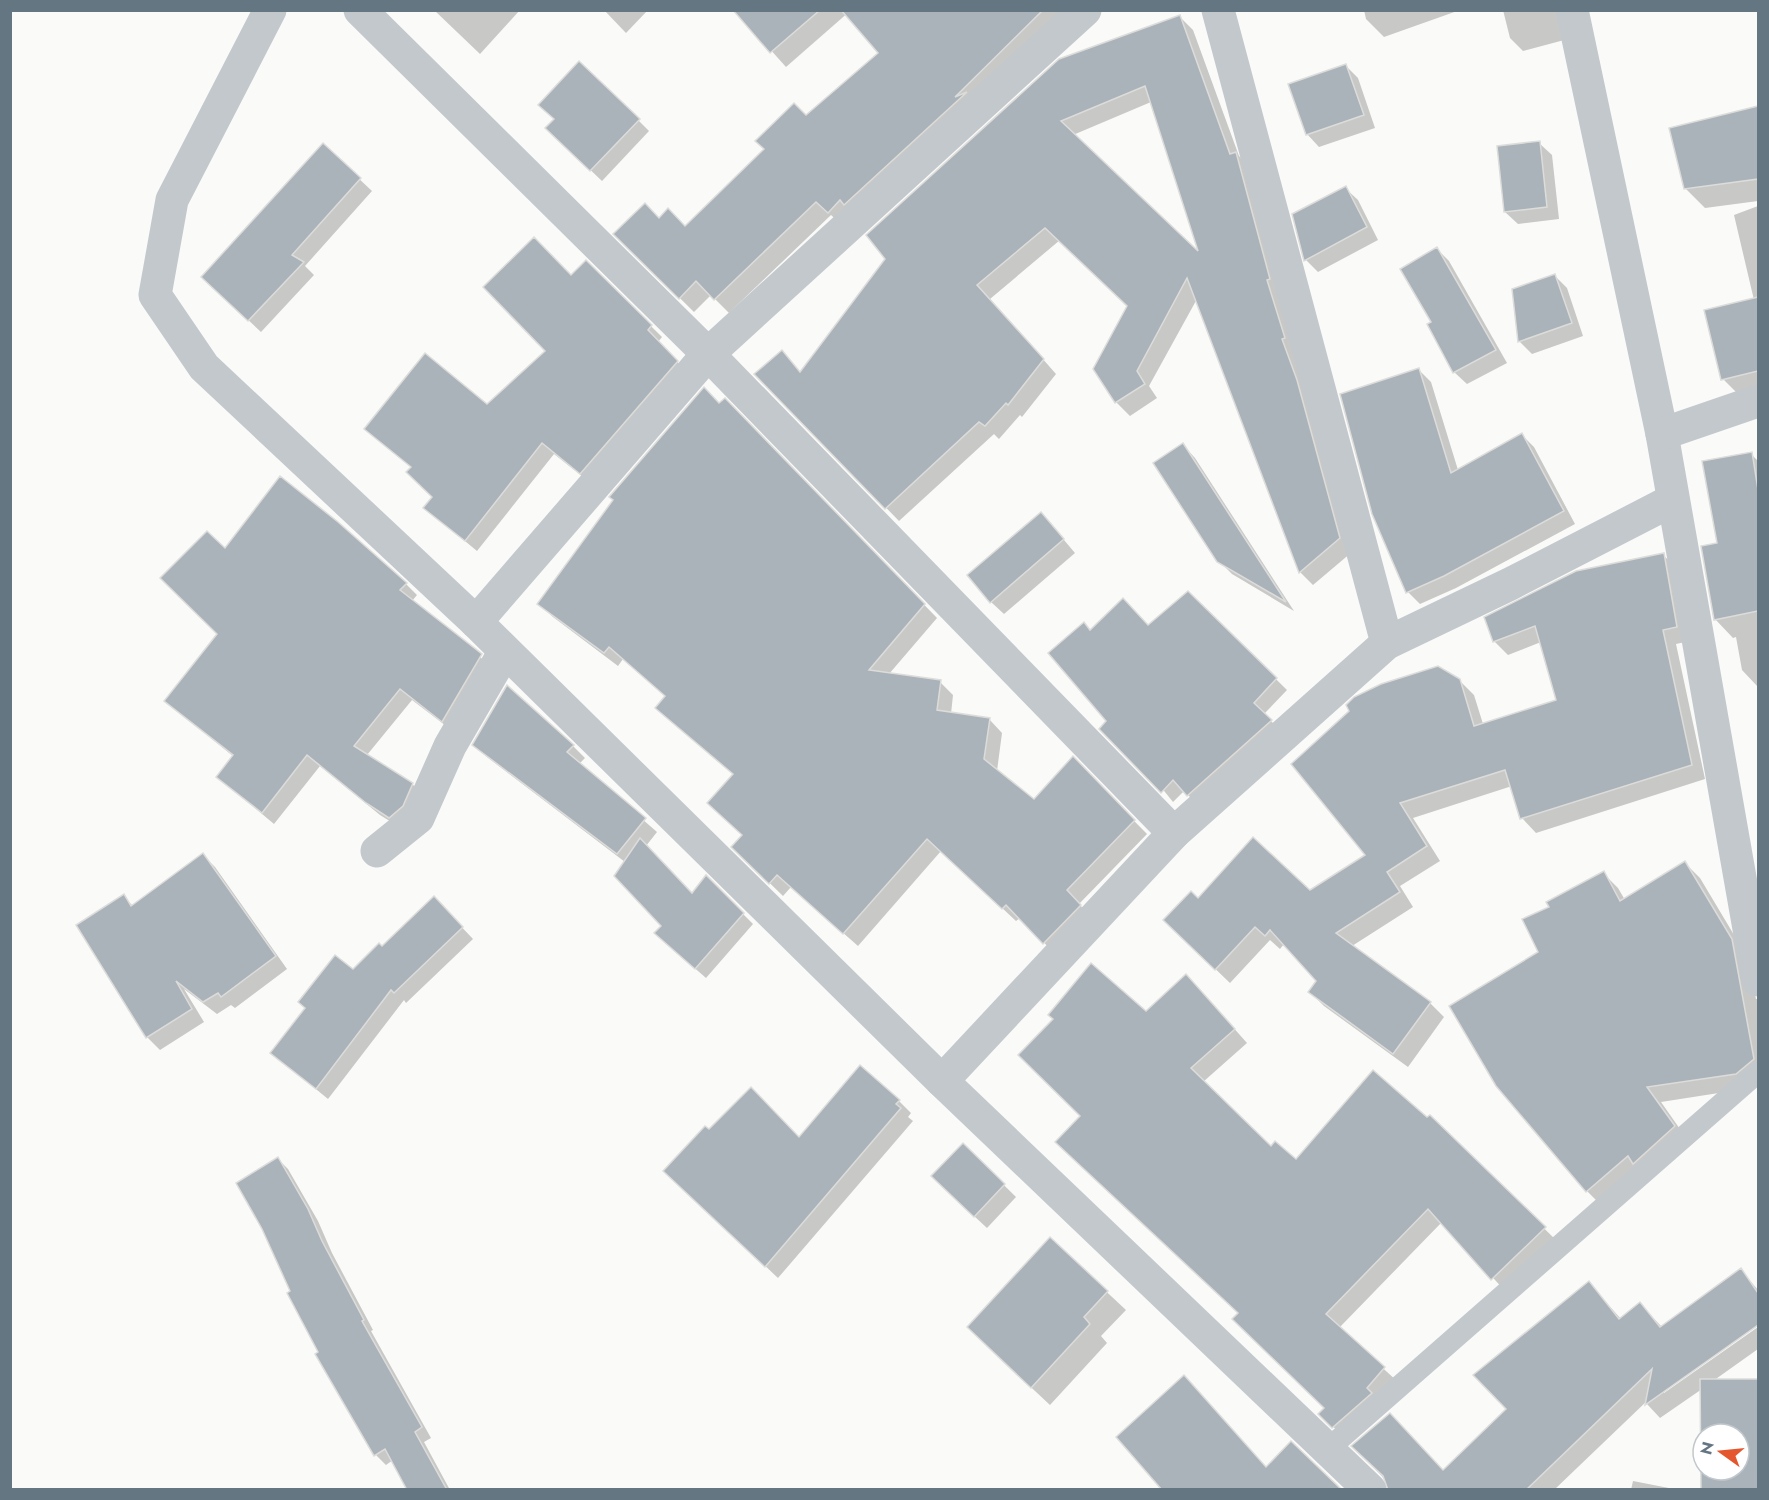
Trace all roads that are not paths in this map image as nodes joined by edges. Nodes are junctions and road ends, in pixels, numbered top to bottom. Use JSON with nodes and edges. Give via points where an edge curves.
{"nodes":[{"id":1,"x":270,"y":10,"type":"edge"},
{"id":2,"x":360,"y":10,"type":"edge"},
{"id":3,"x":1085,"y":10,"type":"edge"},
{"id":4,"x":1218,"y":10,"type":"edge"},
{"id":5,"x":1572,"y":10,"type":"edge"},
{"id":6,"x":708,"y":354,"type":"junction"},
{"id":7,"x":1758,"y":401,"type":"edge"},
{"id":8,"x":1662,"y":434,"type":"junction"},
{"id":9,"x":1673,"y":500,"type":"junction"},
{"id":10,"x":476,"y":622,"type":"junction"},
{"id":11,"x":1387,"y":643,"type":"junction"},
{"id":12,"x":505,"y":651,"type":"junction"},
{"id":13,"x":1174,"y":833,"type":"junction"},
{"id":14,"x":377,"y":851,"type":"dead end"},
{"id":15,"x":1758,"y":980,"type":"edge"},
{"id":16,"x":1758,"y":1072,"type":"edge"},
{"id":17,"x":942,"y":1081,"type":"junction"},
{"id":18,"x":1328,"y":1449,"type":"junction"},
{"id":19,"x":1370,"y":1490,"type":"edge"}],
"edges":[{"from":1,"to":10,"type":"street","via":[[172,200],[155,295],[204,367]]},
{"from":2,"to":6,"type":"street"},
{"from":3,"to":6,"type":"street"},
{"from":4,"to":11,"type":"street"},
{"from":5,"to":8,"type":"street"},
{"from":6,"to":10,"type":"street"},
{"from":6,"to":13,"type":"street"},
{"from":7,"to":8,"type":"street"},
{"from":8,"to":9,"type":"street"},
{"from":9,"to":11,"type":"street"},
{"from":9,"to":15,"type":"street"},
{"from":10,"to":12,"type":"street"},
{"from":11,"to":13,"type":"street"},
{"from":12,"to":14,"type":"street","via":[[450,746],[418,818]]},
{"from":12,"to":17,"type":"street"},
{"from":13,"to":17,"type":"street"},
{"from":16,"to":18,"type":"lane"},
{"from":17,"to":18,"type":"street"},
{"from":18,"to":19,"type":"street"}]}
